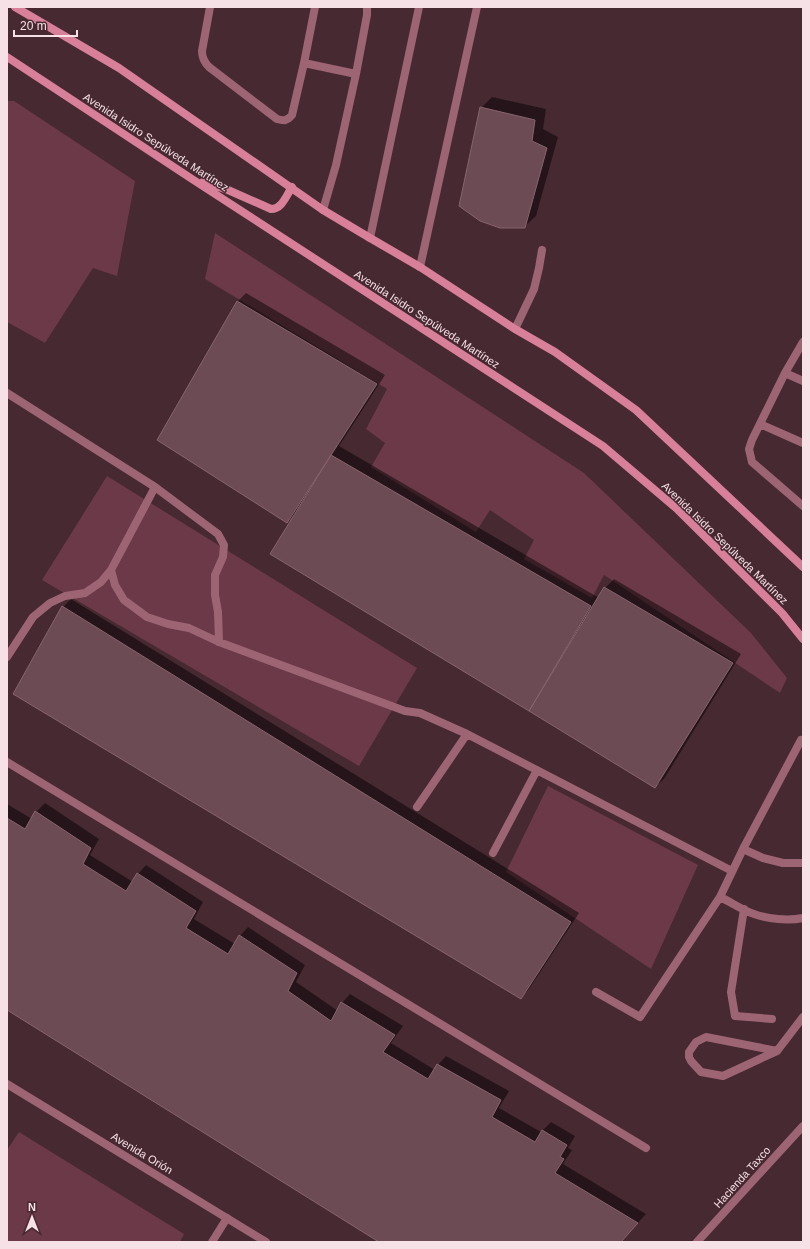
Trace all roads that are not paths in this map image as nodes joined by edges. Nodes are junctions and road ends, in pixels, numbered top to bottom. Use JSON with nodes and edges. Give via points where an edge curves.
{"nodes":[{"id":1,"x":15,"y":7,"type":"edge"},
{"id":2,"x":210,"y":7,"type":"edge"},
{"id":3,"x":315,"y":7,"type":"edge"},
{"id":4,"x":367,"y":7,"type":"edge"},
{"id":5,"x":419,"y":7,"type":"edge"},
{"id":6,"x":478,"y":7,"type":"edge"},
{"id":7,"x":7,"y":57,"type":"edge"},
{"id":8,"x":304,"y":63,"type":"junction"},
{"id":9,"x":356,"y":74,"type":"junction"},
{"id":10,"x":192,"y":179,"type":"junction"},
{"id":11,"x":292,"y":187,"type":"junction"},
{"id":12,"x":323,"y":210,"type":"junction"},
{"id":13,"x":370,"y":238,"type":"junction"},
{"id":14,"x":542,"y":250,"type":"dead end"},
{"id":15,"x":420,"y":267,"type":"junction"},
{"id":16,"x":515,"y":329,"type":"junction"},
{"id":17,"x":803,"y":342,"type":"edge"},
{"id":18,"x":785,"y":373,"type":"junction"},
{"id":19,"x":803,"y":381,"type":"edge"},
{"id":20,"x":7,"y":393,"type":"edge"},
{"id":21,"x":760,"y":424,"type":"junction"},
{"id":22,"x":803,"y":444,"type":"edge"},
{"id":23,"x":155,"y":487,"type":"junction"},
{"id":24,"x":803,"y":506,"type":"edge"},
{"id":25,"x":803,"y":567,"type":"edge"},
{"id":26,"x":111,"y":570,"type":"junction"},
{"id":27,"x":803,"y":638,"type":"edge"},
{"id":28,"x":219,"y":642,"type":"junction"},
{"id":29,"x":7,"y":657,"type":"edge"},
{"id":30,"x":467,"y":734,"type":"junction"},
{"id":31,"x":801,"y":740,"type":"dead end"},
{"id":32,"x":7,"y":762,"type":"edge"},
{"id":33,"x":537,"y":770,"type":"junction"},
{"id":34,"x":416,"y":807,"type":"dead end"},
{"id":35,"x":743,"y":849,"type":"junction"},
{"id":36,"x":493,"y":852,"type":"dead end"},
{"id":37,"x":803,"y":863,"type":"edge"},
{"id":38,"x":732,"y":871,"type":"junction"},
{"id":39,"x":720,"y":897,"type":"junction"},
{"id":40,"x":744,"y":909,"type":"junction"},
{"id":41,"x":803,"y":918,"type":"edge"},
{"id":42,"x":596,"y":992,"type":"dead end"},
{"id":43,"x":803,"y":1017,"type":"edge"},
{"id":44,"x":772,"y":1019,"type":"dead end"},
{"id":45,"x":777,"y":1051,"type":"junction"},
{"id":46,"x":7,"y":1084,"type":"edge"},
{"id":47,"x":803,"y":1126,"type":"edge"},
{"id":48,"x":646,"y":1148,"type":"dead end"},
{"id":49,"x":226,"y":1218,"type":"junction"},
{"id":50,"x":212,"y":1242,"type":"edge"},
{"id":51,"x":266,"y":1242,"type":"edge"},
{"id":52,"x":697,"y":1242,"type":"edge"}],
"edges":[{"from":1,"to":11,"type":"main road","via":[[119,68]]},
{"from":2,"to":8,"type":"street","via":[[202,57],[209,67],[277,119],[283,121],[292,116]]},
{"from":3,"to":8,"type":"street"},
{"from":4,"to":9,"type":"street"},
{"from":5,"to":13,"type":"street"},
{"from":6,"to":15,"type":"street"},
{"from":7,"to":10,"type":"main road","name":"Avenida Isidro Sepúlveda Martínez"},
{"from":8,"to":9,"type":"street"},
{"from":9,"to":12,"type":"street","via":[[336,165]]},
{"from":10,"to":11,"type":"main road","via":[[228,190],[271,208],[280,206]]},
{"from":10,"to":27,"type":"main road","name":"Avenida Isidro Sepúlveda Martínez","via":[[603,446],[676,508],[782,613]]},
{"from":11,"to":12,"type":"main road"},
{"from":12,"to":13,"type":"main road"},
{"from":13,"to":15,"type":"main road"},
{"from":14,"to":16,"type":"street","via":[[534,289]]},
{"from":15,"to":16,"type":"main road"},
{"from":16,"to":25,"type":"main road","via":[[555,352],[636,410]]},
{"from":17,"to":18,"type":"street"},
{"from":18,"to":19,"type":"street"},
{"from":18,"to":21,"type":"street"},
{"from":20,"to":23,"type":"street"},
{"from":21,"to":22,"type":"street"},
{"from":21,"to":24,"type":"street","via":[[749,449],[752,462]]},
{"from":23,"to":26,"type":"street"},
{"from":23,"to":28,"type":"street","via":[[218,534],[224,545],[223,557],[216,575]]},
{"from":26,"to":28,"type":"street","via":[[124,600],[147,617],[189,628]]},
{"from":26,"to":29,"type":"street","via":[[101,582],[85,593],[65,596],[50,603],[33,617]]},
{"from":28,"to":30,"type":"street","via":[[405,711],[420,713]]},
{"from":30,"to":33,"type":"street"},
{"from":30,"to":34,"type":"street"},
{"from":31,"to":35,"type":"street"},
{"from":32,"to":48,"type":"street"},
{"from":33,"to":36,"type":"street"},
{"from":33,"to":38,"type":"street"},
{"from":35,"to":37,"type":"street","via":[[783,863]]},
{"from":35,"to":38,"type":"street"},
{"from":38,"to":39,"type":"street"},
{"from":39,"to":40,"type":"street"},
{"from":39,"to":42,"type":"street","via":[[640,1017]]},
{"from":40,"to":41,"type":"street","via":[[774,918]]},
{"from":40,"to":44,"type":"street","via":[[731,992],[735,1016]]},
{"from":43,"to":45,"type":"street"},
{"from":45,"to":45,"type":"street","via":[[723,1076],[701,1072],[689,1057],[689,1052],[696,1042],[706,1037]]},
{"from":46,"to":49,"type":"street","name":"Avenida Orión"},
{"from":47,"to":52,"type":"street","name":"Hacienda Taxco"},
{"from":49,"to":50,"type":"street"},
{"from":49,"to":51,"type":"street","name":"Avenida Orión"}]}
